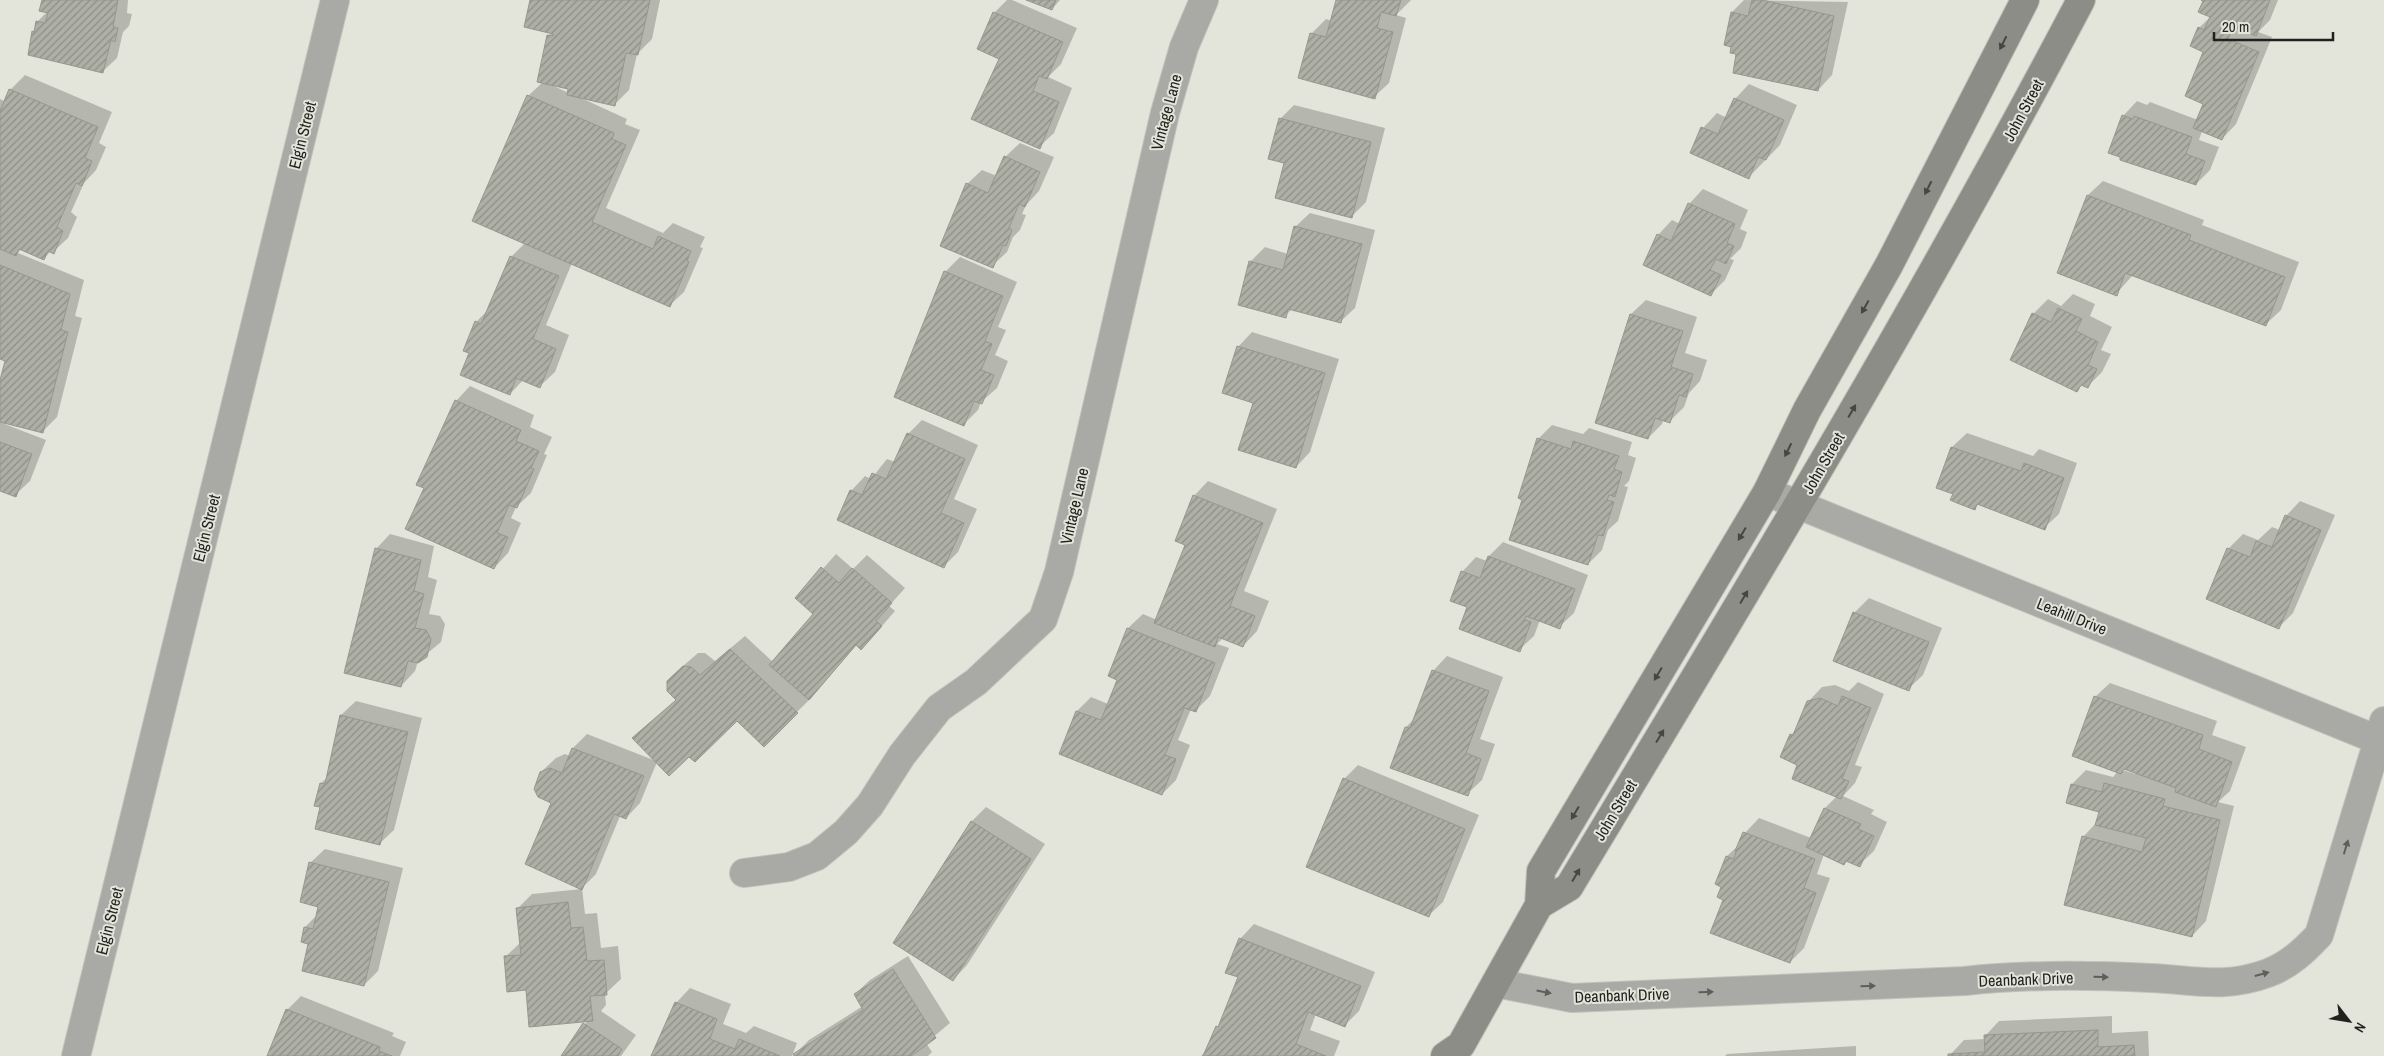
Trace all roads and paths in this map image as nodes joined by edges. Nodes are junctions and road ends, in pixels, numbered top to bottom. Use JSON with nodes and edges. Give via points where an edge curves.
{"nodes":[{"id":1,"x":335,"y":0,"type":"edge"},
{"id":2,"x":1204,"y":0,"type":"edge"},
{"id":3,"x":2025,"y":0,"type":"edge"},
{"id":4,"x":2081,"y":0,"type":"edge"},
{"id":5,"x":1767,"y":492,"type":"junction"},
{"id":6,"x":1799,"y":505,"type":"junction"},
{"id":7,"x":2381,"y":731,"type":"edge"},
{"id":8,"x":744,"y":873,"type":"dead end"},
{"id":9,"x":1539,"y":905,"type":"junction"},
{"id":10,"x":1496,"y":983,"type":"junction"},
{"id":11,"x":1456,"y":1052,"type":"edge"},
{"id":12,"x":76,"y":1056,"type":"edge"}],
"edges":[{"from":1,"to":12,"type":"street","name":"Elgin Street"},
{"from":2,"to":8,"type":"street","name":"Vintage Lane","via":[[1184,47],[1164,112],[1058,572],[1043,619],[976,682],[938,708],[870,805],[846,832],[817,856],[789,867]]},
{"from":3,"to":5,"type":"main road","name":"John Street","one_way":true,"via":[[1889,265],[1807,410]]},
{"from":6,"to":4,"type":"main road","name":"John Street","one_way":true,"via":[[2013,130]]},
{"from":5,"to":6,"type":"street","name":"Leahill Drive"},
{"from":5,"to":9,"type":"main road","name":"John Street","one_way":true,"via":[[1541,870]]},
{"from":6,"to":7,"type":"street","name":"Leahill Drive"},
{"from":9,"to":6,"type":"main road","name":"John Street","one_way":true,"via":[[1568,887]]},
{"from":10,"to":7,"type":"street","name":"Deanbank Drive","one_way":true,"via":[[1572,998],[1965,982],[2006,977],[2152,978],[2219,984],[2268,973],[2298,957],[2319,935]]},
{"from":9,"to":10,"type":"main road","name":"John Street"},
{"from":10,"to":11,"type":"main road","name":"John Street"}]}
